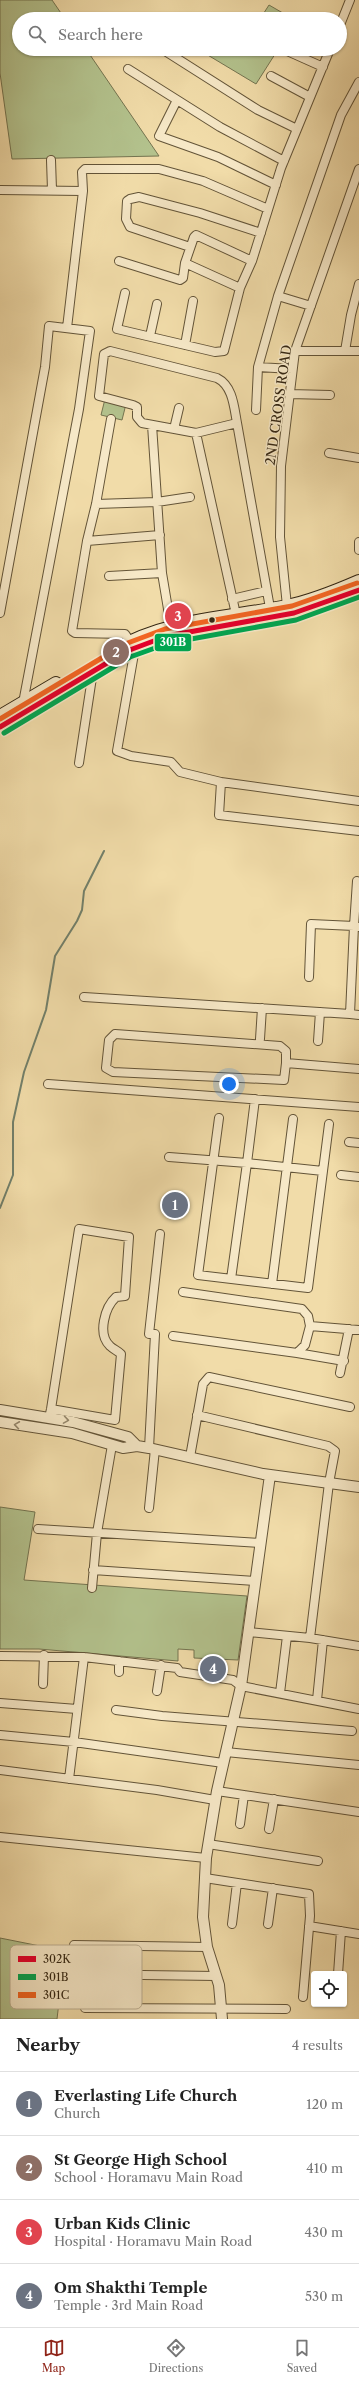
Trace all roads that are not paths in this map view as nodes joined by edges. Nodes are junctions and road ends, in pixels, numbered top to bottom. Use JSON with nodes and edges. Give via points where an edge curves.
{"nodes":[{"id":1,"x":350,"y":0,"type":"edge"},
{"id":2,"x":345,"y":12,"type":"edge"},
{"id":3,"x":173,"y":56,"type":"edge"},
{"id":4,"x":298,"y":56,"type":"edge"},
{"id":5,"x":327,"y":56,"type":"edge"},
{"id":6,"x":323,"y":67,"type":"junction"},
{"id":7,"x":128,"y":69,"type":"dead end"},
{"id":8,"x":271,"y":76,"type":"dead end"},
{"id":9,"x":359,"y":82,"type":"edge"},
{"id":10,"x":310,"y":97,"type":"junction"},
{"id":11,"x":177,"y":100,"type":"junction"},
{"id":12,"x":297,"y":129,"type":"junction"},
{"id":13,"x":51,"y":160,"type":"dead end"},
{"id":14,"x":284,"y":161,"type":"junction"},
{"id":15,"x":359,"y":168,"type":"edge"},
{"id":16,"x":276,"y":185,"type":"junction"},
{"id":17,"x":0,"y":190,"type":"edge"},
{"id":18,"x":52,"y":190,"type":"junction"},
{"id":19,"x":83,"y":191,"type":"junction"},
{"id":20,"x":268,"y":209,"type":"junction"},
{"id":21,"x":261,"y":233,"type":"junction"},
{"id":22,"x":190,"y":247,"type":"junction"},
{"id":23,"x":252,"y":261,"type":"junction"},
{"id":24,"x":119,"y":262,"type":"dead end"},
{"id":25,"x":185,"y":263,"type":"junction"},
{"id":26,"x":359,"y":284,"type":"edge"},
{"id":27,"x":240,"y":288,"type":"junction"},
{"id":28,"x":125,"y":293,"type":"dead end"},
{"id":29,"x":278,"y":296,"type":"junction"},
{"id":30,"x":193,"y":301,"type":"dead end"},
{"id":31,"x":157,"y":304,"type":"dead end"},
{"id":32,"x":311,"y":306,"type":"junction"},
{"id":33,"x":67,"y":328,"type":"junction"},
{"id":34,"x":150,"y":336,"type":"junction"},
{"id":35,"x":185,"y":345,"type":"junction"},
{"id":36,"x":295,"y":351,"type":"junction"},
{"id":37,"x":345,"y":351,"type":"junction"},
{"id":38,"x":359,"y":351,"type":"edge"},
{"id":39,"x":258,"y":367,"type":"junction"},
{"id":40,"x":292,"y":369,"type":"junction"},
{"id":41,"x":289,"y":394,"type":"junction"},
{"id":42,"x":330,"y":395,"type":"dead end"},
{"id":43,"x":179,"y":408,"type":"dead end"},
{"id":44,"x":256,"y":410,"type":"dead end"},
{"id":45,"x":111,"y":419,"type":"dead end"},
{"id":46,"x":237,"y":423,"type":"junction"},
{"id":47,"x":152,"y":425,"type":"junction"},
{"id":48,"x":174,"y":429,"type":"junction"},
{"id":49,"x":196,"y":433,"type":"junction"},
{"id":50,"x":329,"y":453,"type":"dead end"},
{"id":51,"x":359,"y":458,"type":"edge"},
{"id":52,"x":190,"y":497,"type":"dead end"},
{"id":53,"x":157,"y":502,"type":"junction"},
{"id":54,"x":96,"y":504,"type":"junction"},
{"id":55,"x":160,"y":535,"type":"junction"},
{"id":56,"x":86,"y":541,"type":"junction"},
{"id":57,"x":359,"y":542,"type":"edge"},
{"id":58,"x":359,"y":550,"type":"edge"},
{"id":59,"x":162,"y":573,"type":"junction"},
{"id":60,"x":110,"y":576,"type":"dead end"},
{"id":61,"x":359,"y":581,"type":"edge"},
{"id":62,"x":359,"y":590,"type":"edge"},
{"id":63,"x":266,"y":591,"type":"junction"},
{"id":64,"x":232,"y":599,"type":"junction"},
{"id":65,"x":287,"y":606,"type":"junction"},
{"id":66,"x":270,"y":608,"type":"junction"},
{"id":67,"x":0,"y":613,"type":"edge"},
{"id":68,"x":237,"y":619,"type":"junction"},
{"id":69,"x":171,"y":627,"type":"junction"},
{"id":70,"x":133,"y":644,"type":"junction"},
{"id":71,"x":93,"y":671,"type":"junction"},
{"id":72,"x":23,"y":703,"type":"junction"},
{"id":73,"x":0,"y":716,"type":"edge"},
{"id":74,"x":0,"y":727,"type":"edge"},
{"id":75,"x":79,"y":763,"type":"dead end"},
{"id":76,"x":221,"y":782,"type":"junction"},
{"id":77,"x":359,"y":802,"type":"edge"},
{"id":78,"x":359,"y":831,"type":"edge"},
{"id":79,"x":357,"y":881,"type":"dead end"},
{"id":80,"x":357,"y":927,"type":"edge"},
{"id":81,"x":309,"y":977,"type":"dead end"},
{"id":82,"x":84,"y":997,"type":"dead end"},
{"id":83,"x":262,"y":1008,"type":"junction"},
{"id":84,"x":320,"y":1012,"type":"junction"},
{"id":85,"x":350,"y":1014,"type":"junction"},
{"id":86,"x":359,"y":1015,"type":"edge"},
{"id":87,"x":260,"y":1039,"type":"dead end"},
{"id":88,"x":318,"y":1041,"type":"dead end"},
{"id":89,"x":286,"y":1063,"type":"junction"},
{"id":90,"x":359,"y":1069,"type":"edge"},
{"id":91,"x":48,"y":1084,"type":"dead end"},
{"id":92,"x":255,"y":1099,"type":"junction"},
{"id":93,"x":359,"y":1107,"type":"edge"},
{"id":94,"x":219,"y":1118,"type":"dead end"},
{"id":95,"x":293,"y":1119,"type":"dead end"},
{"id":96,"x":330,"y":1124,"type":"dead end"},
{"id":97,"x":349,"y":1142,"type":"dead end"},
{"id":98,"x":359,"y":1143,"type":"edge"},
{"id":99,"x":169,"y":1157,"type":"dead end"},
{"id":100,"x":214,"y":1161,"type":"junction"},
{"id":101,"x":247,"y":1163,"type":"junction"},
{"id":102,"x":287,"y":1168,"type":"junction"},
{"id":103,"x":323,"y":1171,"type":"junction"},
{"id":104,"x":340,"y":1175,"type":"dead end"},
{"id":105,"x":359,"y":1177,"type":"edge"},
{"id":106,"x":160,"y":1234,"type":"dead end"},
{"id":107,"x":231,"y":1279,"type":"junction"},
{"id":108,"x":272,"y":1284,"type":"junction"},
{"id":109,"x":183,"y":1292,"type":"dead end"},
{"id":110,"x":310,"y":1326,"type":"junction"},
{"id":111,"x":349,"y":1329,"type":"junction"},
{"id":112,"x":359,"y":1330,"type":"edge"},
{"id":113,"x":173,"y":1336,"type":"dead end"},
{"id":114,"x":296,"y":1353,"type":"junction"},
{"id":115,"x":344,"y":1361,"type":"junction"},
{"id":116,"x":340,"y":1374,"type":"dead end"},
{"id":117,"x":350,"y":1407,"type":"dead end"},
{"id":118,"x":0,"y":1410,"type":"edge"},
{"id":119,"x":50,"y":1413,"type":"junction"},
{"id":120,"x":197,"y":1416,"type":"junction"},
{"id":121,"x":115,"y":1420,"type":"junction"},
{"id":122,"x":0,"y":1422,"type":"edge"},
{"id":123,"x":113,"y":1432,"type":"junction"},
{"id":124,"x":112,"y":1445,"type":"junction"},
{"id":125,"x":137,"y":1446,"type":"junction"},
{"id":126,"x":152,"y":1448,"type":"junction"},
{"id":127,"x":190,"y":1457,"type":"junction"},
{"id":128,"x":270,"y":1475,"type":"junction"},
{"id":129,"x":328,"y":1483,"type":"junction"},
{"id":130,"x":359,"y":1487,"type":"edge"},
{"id":131,"x":149,"y":1508,"type":"dead end"},
{"id":132,"x":38,"y":1529,"type":"dead end"},
{"id":133,"x":97,"y":1534,"type":"junction"},
{"id":134,"x":260,"y":1543,"type":"junction"},
{"id":135,"x":93,"y":1570,"type":"junction"},
{"id":136,"x":255,"y":1580,"type":"junction"},
{"id":137,"x":92,"y":1588,"type":"dead end"},
{"id":138,"x":248,"y":1632,"type":"junction"},
{"id":139,"x":287,"y":1636,"type":"junction"},
{"id":140,"x":310,"y":1638,"type":"junction"},
{"id":141,"x":323,"y":1640,"type":"junction"},
{"id":142,"x":359,"y":1646,"type":"edge"},
{"id":143,"x":0,"y":1656,"type":"edge"},
{"id":144,"x":44,"y":1656,"type":"junction"},
{"id":145,"x":84,"y":1657,"type":"junction"},
{"id":146,"x":119,"y":1661,"type":"junction"},
{"id":147,"x":161,"y":1665,"type":"junction"},
{"id":148,"x":119,"y":1672,"type":"dead end"},
{"id":149,"x":43,"y":1684,"type":"dead end"},
{"id":150,"x":241,"y":1686,"type":"junction"},
{"id":151,"x":157,"y":1691,"type":"dead end"},
{"id":152,"x":280,"y":1693,"type":"junction"},
{"id":153,"x":316,"y":1700,"type":"junction"},
{"id":154,"x":0,"y":1703,"type":"edge"},
{"id":155,"x":359,"y":1707,"type":"edge"},
{"id":156,"x":78,"y":1709,"type":"junction"},
{"id":157,"x":116,"y":1710,"type":"dead end"},
{"id":158,"x":234,"y":1720,"type":"junction"},
{"id":159,"x":352,"y":1731,"type":"dead end"},
{"id":160,"x":0,"y":1735,"type":"edge"},
{"id":161,"x":74,"y":1742,"type":"junction"},
{"id":162,"x":226,"y":1752,"type":"junction"},
{"id":163,"x":223,"y":1763,"type":"junction"},
{"id":164,"x":359,"y":1765,"type":"edge"},
{"id":165,"x":0,"y":1770,"type":"edge"},
{"id":166,"x":69,"y":1779,"type":"junction"},
{"id":167,"x":216,"y":1795,"type":"junction"},
{"id":168,"x":244,"y":1795,"type":"junction"},
{"id":169,"x":274,"y":1799,"type":"junction"},
{"id":170,"x":359,"y":1812,"type":"edge"},
{"id":171,"x":240,"y":1824,"type":"dead end"},
{"id":172,"x":269,"y":1829,"type":"dead end"},
{"id":173,"x":0,"y":1837,"type":"edge"},
{"id":174,"x":208,"y":1844,"type":"junction"},
{"id":175,"x":206,"y":1858,"type":"junction"},
{"id":176,"x":318,"y":1861,"type":"dead end"},
{"id":177,"x":205,"y":1878,"type":"junction"},
{"id":178,"x":237,"y":1883,"type":"junction"},
{"id":179,"x":274,"y":1888,"type":"junction"},
{"id":180,"x":232,"y":1924,"type":"dead end"},
{"id":181,"x":268,"y":1924,"type":"dead end"},
{"id":182,"x":309,"y":1926,"type":"junction"},
{"id":183,"x":341,"y":1931,"type":"junction"},
{"id":184,"x":359,"y":1934,"type":"edge"},
{"id":185,"x":142,"y":1946,"type":"edge"},
{"id":186,"x":206,"y":1947,"type":"junction"},
{"id":187,"x":338,"y":1971,"type":"edge"},
{"id":188,"x":142,"y":1975,"type":"edge"},
{"id":189,"x":216,"y":1976,"type":"junction"},
{"id":190,"x":303,"y":1997,"type":"dead end"},
{"id":191,"x":108,"y":2009,"type":"edge"},
{"id":192,"x":286,"y":2009,"type":"dead end"},
{"id":193,"x":222,"y":2014,"type":"edge"}],
"edges":[{"from":1,"to":2,"type":"street"},
{"from":3,"to":12,"type":"street","via":[[258,110]]},
{"from":4,"to":6,"type":"street"},
{"from":5,"to":6,"type":"street"},
{"from":6,"to":10,"type":"street"},
{"from":7,"to":11,"type":"street"},
{"from":8,"to":10,"type":"street"},
{"from":9,"to":29,"type":"street","via":[[340,115]]},
{"from":10,"to":12,"type":"street"},
{"from":11,"to":14,"type":"street","via":[[220,127]]},
{"from":11,"to":16,"type":"street","via":[[159,136],[218,157]]},
{"from":12,"to":14,"type":"street"},
{"from":13,"to":18,"type":"street"},
{"from":14,"to":16,"type":"street"},
{"from":15,"to":32,"type":"street","name":"2ND CROSS ROAD"},
{"from":16,"to":20,"type":"street"},
{"from":17,"to":18,"type":"street"},
{"from":18,"to":19,"type":"street"},
{"from":19,"to":20,"type":"street","via":[[82,172],[85,169],[159,169],[203,181]]},
{"from":19,"to":33,"type":"street"},
{"from":20,"to":21,"type":"street"},
{"from":21,"to":22,"type":"street","via":[[139,197],[127,201],[126,219],[130,226]]},
{"from":21,"to":23,"type":"street"},
{"from":22,"to":23,"type":"street","via":[[194,237],[198,235]]},
{"from":22,"to":25,"type":"street"},
{"from":23,"to":27,"type":"street"},
{"from":24,"to":25,"type":"street","via":[[180,280],[183,278]]},
{"from":25,"to":27,"type":"street"},
{"from":26,"to":37,"type":"street"},
{"from":27,"to":35,"type":"street","via":[[224,351],[215,352]]},
{"from":28,"to":34,"type":"street","via":[[117,329]]},
{"from":29,"to":32,"type":"street"},
{"from":29,"to":39,"type":"street"},
{"from":30,"to":35,"type":"street"},
{"from":31,"to":34,"type":"street"},
{"from":32,"to":36,"type":"street","name":"2ND CROSS ROAD"},
{"from":33,"to":67,"type":"street","via":[[49,326],[45,367]]},
{"from":33,"to":72,"type":"street","via":[[90,331],[79,409]]},
{"from":34,"to":35,"type":"street"},
{"from":36,"to":37,"type":"street"},
{"from":36,"to":40,"type":"street","name":"2ND CROSS ROAD"},
{"from":37,"to":38,"type":"street"},
{"from":39,"to":40,"type":"street"},
{"from":39,"to":44,"type":"street"},
{"from":40,"to":41,"type":"street","name":"2ND CROSS ROAD"},
{"from":41,"to":42,"type":"street"},
{"from":41,"to":65,"type":"street","name":"2ND CROSS ROAD","via":[[281,466],[280,537]]},
{"from":43,"to":48,"type":"street"},
{"from":45,"to":54,"type":"street"},
{"from":46,"to":47,"type":"street","via":[[226,382],[107,351],[104,354],[99,396],[137,407],[139,420]]},
{"from":46,"to":49,"type":"street"},
{"from":46,"to":63,"type":"street"},
{"from":47,"to":48,"type":"street"},
{"from":47,"to":53,"type":"street"},
{"from":48,"to":49,"type":"street"},
{"from":49,"to":64,"type":"street"},
{"from":50,"to":51,"type":"street"},
{"from":52,"to":53,"type":"street"},
{"from":53,"to":54,"type":"street"},
{"from":53,"to":55,"type":"street"},
{"from":54,"to":56,"type":"street"},
{"from":55,"to":56,"type":"street"},
{"from":55,"to":59,"type":"street"},
{"from":56,"to":70,"type":"street","via":[[72,631],[125,634]]},
{"from":57,"to":58,"type":"street"},
{"from":59,"to":60,"type":"street"},
{"from":59,"to":69,"type":"street"},
{"from":61,"to":65,"type":"main road","via":[[329,594]]},
{"from":62,"to":68,"type":"main road","via":[[294,613]]},
{"from":63,"to":64,"type":"street"},
{"from":63,"to":66,"type":"street"},
{"from":64,"to":68,"type":"street"},
{"from":65,"to":66,"type":"main road"},
{"from":66,"to":68,"type":"main road"},
{"from":68,"to":69,"type":"main road"},
{"from":68,"to":70,"type":"main road"},
{"from":69,"to":70,"type":"main road","via":[[148,632]]},
{"from":70,"to":71,"type":"main road"},
{"from":70,"to":72,"type":"main road"},
{"from":70,"to":76,"type":"street","via":[[117,751],[130,756],[171,762],[180,772]]},
{"from":71,"to":74,"type":"main road"},
{"from":71,"to":75,"type":"street"},
{"from":72,"to":73,"type":"main road"},
{"from":76,"to":77,"type":"street"},
{"from":76,"to":78,"type":"street","via":[[219,815]]},
{"from":79,"to":80,"type":"street"},
{"from":80,"to":81,"type":"street","via":[[311,924]]},
{"from":80,"to":85,"type":"street"},
{"from":82,"to":83,"type":"street"},
{"from":83,"to":84,"type":"street"},
{"from":83,"to":87,"type":"street"},
{"from":84,"to":85,"type":"street"},
{"from":84,"to":88,"type":"street"},
{"from":85,"to":86,"type":"street"},
{"from":89,"to":89,"type":"street","via":[[284,1080],[113,1072],[106,1068],[109,1040],[115,1034],[280,1046],[286,1051]]},
{"from":89,"to":90,"type":"street"},
{"from":91,"to":92,"type":"street"},
{"from":92,"to":93,"type":"street"},
{"from":92,"to":101,"type":"street"},
{"from":94,"to":100,"type":"street"},
{"from":95,"to":102,"type":"street"},
{"from":96,"to":103,"type":"street"},
{"from":97,"to":98,"type":"street"},
{"from":99,"to":100,"type":"street"},
{"from":100,"to":101,"type":"street"},
{"from":100,"to":107,"type":"street","via":[[198,1275]]},
{"from":101,"to":102,"type":"street"},
{"from":101,"to":107,"type":"street"},
{"from":102,"to":103,"type":"street"},
{"from":102,"to":108,"type":"street"},
{"from":103,"to":108,"type":"street","via":[[308,1288]]},
{"from":104,"to":105,"type":"street"},
{"from":106,"to":126,"type":"street","via":[[149,1334],[155,1334]]},
{"from":107,"to":108,"type":"street"},
{"from":109,"to":110,"type":"street","via":[[302,1309],[308,1316]]},
{"from":110,"to":111,"type":"street"},
{"from":110,"to":114,"type":"street","via":[[305,1345]]},
{"from":111,"to":112,"type":"street"},
{"from":111,"to":115,"type":"street"},
{"from":113,"to":114,"type":"street"},
{"from":114,"to":115,"type":"street"},
{"from":115,"to":116,"type":"street"},
{"from":117,"to":120,"type":"street","via":[[209,1377],[203,1384]]},
{"from":118,"to":119,"type":"street"},
{"from":119,"to":121,"type":"street"},
{"from":119,"to":121,"type":"street","via":[[79,1229],[129,1236],[125,1296],[116,1297],[108,1305],[104,1322],[109,1346],[121,1354]]},
{"from":119,"to":123,"type":"street","one_way":true},
{"from":120,"to":127,"type":"street"},
{"from":120,"to":129,"type":"street","via":[[331,1447],[335,1453]]},
{"from":121,"to":123,"type":"street"},
{"from":124,"to":122,"type":"street","one_way":true,"via":[[72,1433]]},
{"from":123,"to":125,"type":"street","via":[[128,1437]]},
{"from":124,"to":125,"type":"street","via":[[123,1448]]},
{"from":124,"to":133,"type":"street"},
{"from":125,"to":126,"type":"street"},
{"from":126,"to":127,"type":"street"},
{"from":126,"to":131,"type":"street"},
{"from":127,"to":128,"type":"street"},
{"from":128,"to":129,"type":"street"},
{"from":128,"to":134,"type":"street"},
{"from":129,"to":130,"type":"street"},
{"from":129,"to":140,"type":"street"},
{"from":132,"to":133,"type":"street"},
{"from":133,"to":134,"type":"street"},
{"from":133,"to":135,"type":"street"},
{"from":134,"to":136,"type":"street"},
{"from":135,"to":136,"type":"street"},
{"from":135,"to":137,"type":"street"},
{"from":136,"to":138,"type":"street"},
{"from":138,"to":139,"type":"street"},
{"from":138,"to":150,"type":"street"},
{"from":139,"to":140,"type":"street"},
{"from":139,"to":152,"type":"street"},
{"from":140,"to":141,"type":"street"},
{"from":141,"to":142,"type":"street"},
{"from":141,"to":153,"type":"street"},
{"from":143,"to":144,"type":"street"},
{"from":144,"to":145,"type":"street"},
{"from":144,"to":149,"type":"street"},
{"from":145,"to":146,"type":"street"},
{"from":145,"to":156,"type":"street"},
{"from":146,"to":147,"type":"street"},
{"from":146,"to":148,"type":"street"},
{"from":147,"to":150,"type":"street","via":[[177,1668],[180,1672],[233,1680]]},
{"from":147,"to":151,"type":"street"},
{"from":150,"to":152,"type":"street"},
{"from":150,"to":158,"type":"street"},
{"from":152,"to":153,"type":"street"},
{"from":153,"to":155,"type":"street"},
{"from":154,"to":156,"type":"street"},
{"from":156,"to":161,"type":"street"},
{"from":157,"to":158,"type":"street","via":[[162,1716]]},
{"from":158,"to":159,"type":"street"},
{"from":158,"to":162,"type":"street"},
{"from":160,"to":161,"type":"street"},
{"from":161,"to":163,"type":"street"},
{"from":161,"to":166,"type":"street"},
{"from":162,"to":163,"type":"street"},
{"from":162,"to":164,"type":"street"},
{"from":163,"to":167,"type":"street"},
{"from":165,"to":166,"type":"street"},
{"from":166,"to":167,"type":"street"},
{"from":167,"to":168,"type":"street"},
{"from":167,"to":174,"type":"street"},
{"from":168,"to":169,"type":"street"},
{"from":168,"to":171,"type":"street"},
{"from":169,"to":170,"type":"street"},
{"from":169,"to":172,"type":"street"},
{"from":173,"to":175,"type":"street"},
{"from":174,"to":175,"type":"street"},
{"from":174,"to":176,"type":"street"},
{"from":175,"to":177,"type":"street"},
{"from":177,"to":178,"type":"street"},
{"from":177,"to":186,"type":"street","via":[[203,1917]]},
{"from":178,"to":179,"type":"street"},
{"from":178,"to":180,"type":"street"},
{"from":179,"to":181,"type":"street"},
{"from":179,"to":182,"type":"street","via":[[309,1894]]},
{"from":182,"to":183,"type":"street"},
{"from":182,"to":190,"type":"street"},
{"from":183,"to":184,"type":"street"},
{"from":183,"to":187,"type":"street"},
{"from":185,"to":186,"type":"street"},
{"from":186,"to":189,"type":"street"},
{"from":188,"to":189,"type":"street"},
{"from":189,"to":193,"type":"street"},
{"from":191,"to":193,"type":"street"},
{"from":192,"to":193,"type":"street"}]}
